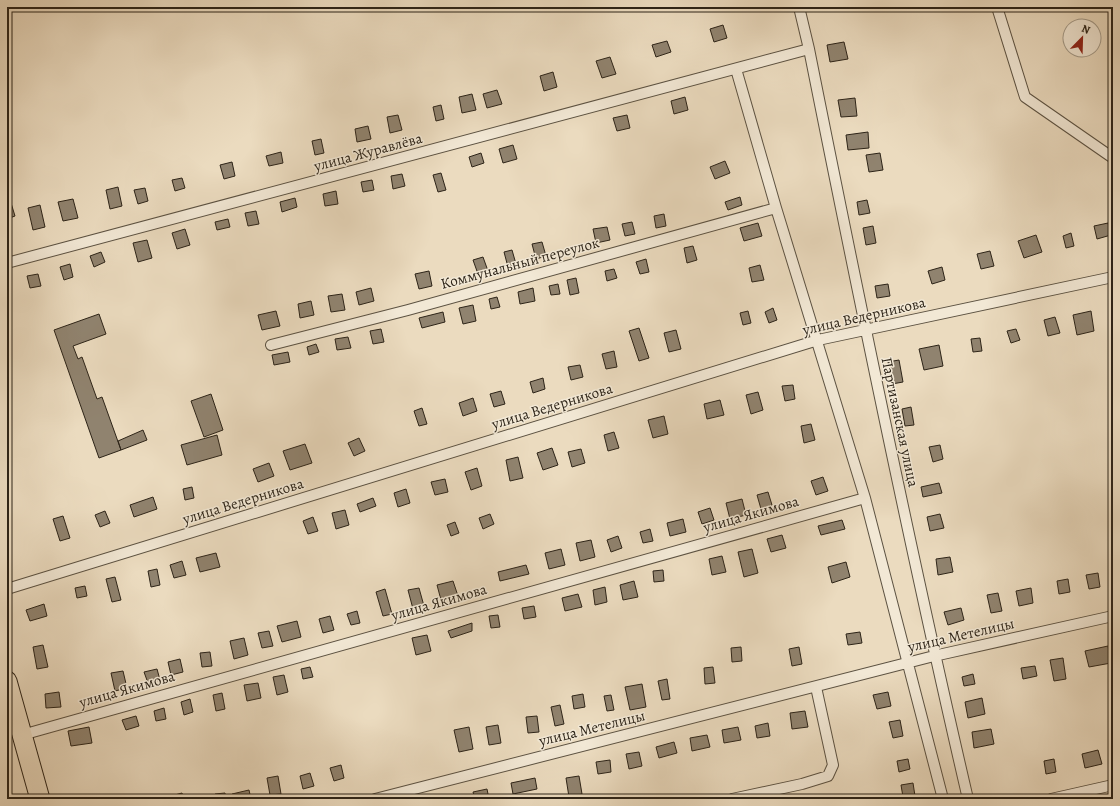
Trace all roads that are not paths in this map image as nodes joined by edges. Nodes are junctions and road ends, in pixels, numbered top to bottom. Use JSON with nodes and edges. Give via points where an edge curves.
{"nodes":[{"id":1,"x":799,"y":7,"type":"edge"},
{"id":2,"x":997,"y":7,"type":"edge"},
{"id":3,"x":809,"y":49,"type":"junction"},
{"id":4,"x":736,"y":69,"type":"junction"},
{"id":5,"x":1113,"y":158,"type":"edge"},
{"id":6,"x":776,"y":208,"type":"junction"},
{"id":7,"x":7,"y":263,"type":"edge"},
{"id":8,"x":1113,"y":277,"type":"edge"},
{"id":9,"x":865,"y":330,"type":"junction"},
{"id":10,"x":818,"y":340,"type":"junction"},
{"id":11,"x":271,"y":345,"type":"dead end"},
{"id":12,"x":865,"y":498,"type":"junction"},
{"id":13,"x":7,"y":589,"type":"edge"},
{"id":14,"x":1113,"y":616,"type":"edge"},
{"id":15,"x":934,"y":656,"type":"junction"},
{"id":16,"x":909,"y":663,"type":"junction"},
{"id":17,"x":7,"y":681,"type":"edge"},
{"id":18,"x":816,"y":687,"type":"junction"},
{"id":19,"x":22,"y":735,"type":"junction"},
{"id":20,"x":1113,"y":785,"type":"edge"},
{"id":21,"x":40,"y":799,"type":"edge"},
{"id":22,"x":375,"y":799,"type":"edge"},
{"id":23,"x":732,"y":799,"type":"edge"},
{"id":24,"x":943,"y":799,"type":"edge"},
{"id":25,"x":968,"y":799,"type":"edge"},
{"id":26,"x":1051,"y":799,"type":"edge"}],
"edges":[{"from":1,"to":3,"type":"street","name":"Партизанская улица"},
{"from":2,"to":5,"type":"street","via":[[1025,97]]},
{"from":3,"to":4,"type":"street","name":"улица Журавлёва"},
{"from":3,"to":9,"type":"street","name":"Партизанская улица"},
{"from":4,"to":6,"type":"street"},
{"from":4,"to":7,"type":"street","name":"улица Журавлёва"},
{"from":6,"to":10,"type":"street"},
{"from":6,"to":11,"type":"street","name":"Коммунальный переулок","via":[[408,310]]},
{"from":8,"to":9,"type":"street","name":"улица Ведерникова"},
{"from":9,"to":10,"type":"street","name":"улица Ведерникова"},
{"from":9,"to":15,"type":"street","name":"Партизанская улица"},
{"from":10,"to":12,"type":"street"},
{"from":10,"to":13,"type":"street","name":"улица Ведерникова"},
{"from":12,"to":16,"type":"street"},
{"from":12,"to":19,"type":"street","name":"улица Якимова"},
{"from":14,"to":15,"type":"street","name":"улица Метелицы"},
{"from":15,"to":16,"type":"street","name":"улица Метелицы"},
{"from":15,"to":25,"type":"street","name":"Партизанская улица"},
{"from":16,"to":18,"type":"street","name":"улица Метелицы"},
{"from":16,"to":24,"type":"street"},
{"from":17,"to":19,"type":"highway"},
{"from":18,"to":22,"type":"street","name":"улица Метелицы"},
{"from":18,"to":23,"type":"street","via":[[833,765],[828,776]]},
{"from":19,"to":21,"type":"highway"},
{"from":20,"to":26,"type":"street"}]}
